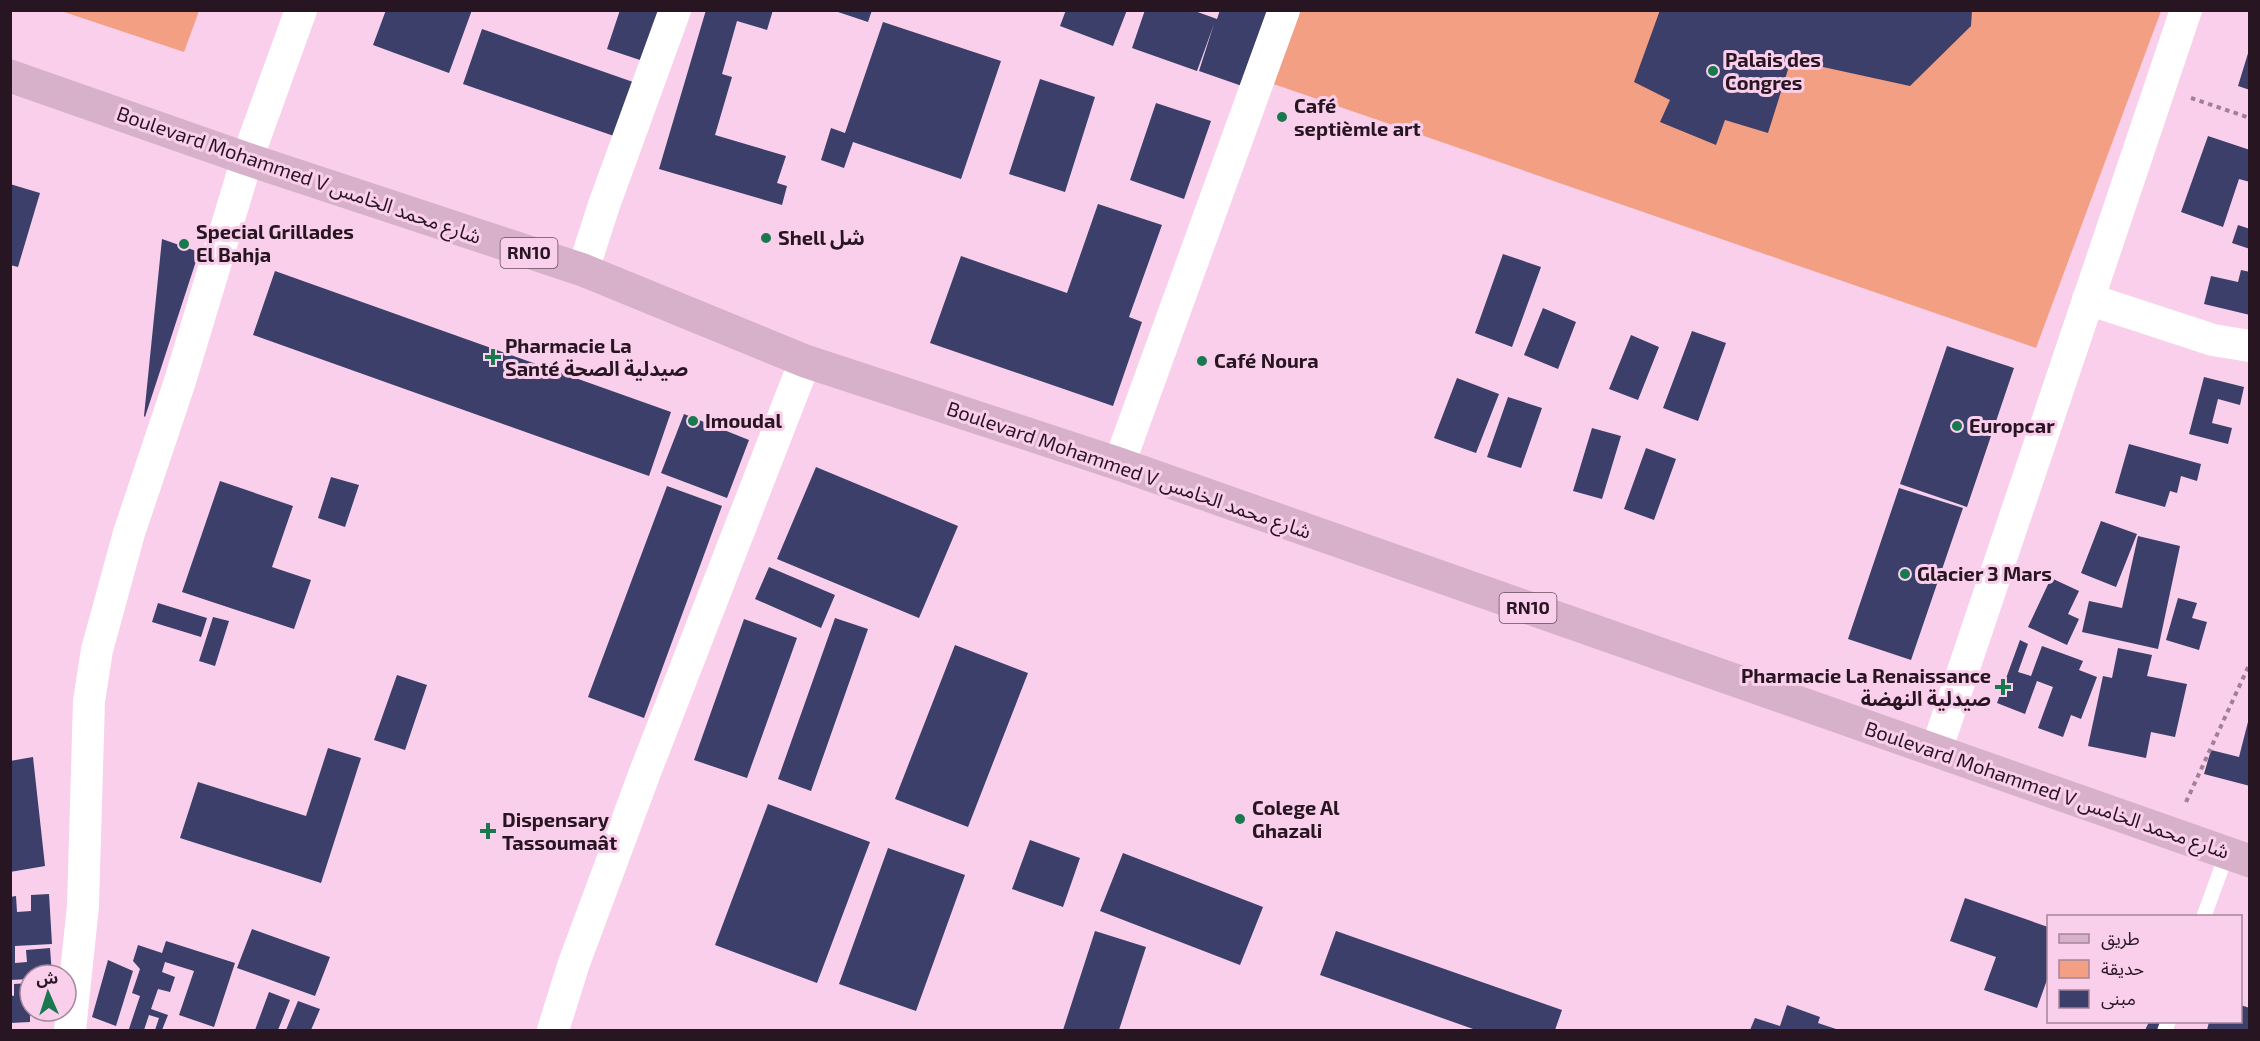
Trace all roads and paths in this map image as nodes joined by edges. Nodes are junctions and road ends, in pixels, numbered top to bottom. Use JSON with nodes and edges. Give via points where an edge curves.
{"nodes":[{"id":1,"x":301,"y":10,"type":"edge"},
{"id":2,"x":675,"y":10,"type":"edge"},
{"id":3,"x":1284,"y":10,"type":"edge"},
{"id":4,"x":2186,"y":10,"type":"edge"},
{"id":5,"x":10,"y":76,"type":"edge"},
{"id":6,"x":2159,"y":87,"type":"junction"},
{"id":7,"x":2250,"y":118,"type":"edge"},
{"id":8,"x":247,"y":159,"type":"junction"},
{"id":9,"x":583,"y":270,"type":"junction"},
{"id":10,"x":2088,"y":299,"type":"junction"},
{"id":11,"x":2250,"y":346,"type":"edge"},
{"id":12,"x":805,"y":361,"type":"junction"},
{"id":13,"x":1119,"y":464,"type":"junction"},
{"id":14,"x":2250,"y":663,"type":"edge"},
{"id":15,"x":1936,"y":751,"type":"junction"},
{"id":16,"x":2171,"y":834,"type":"junction"},
{"id":17,"x":2238,"y":857,"type":"edge"},
{"id":18,"x":2205,"y":915,"type":"edge"},
{"id":19,"x":70,"y":1030,"type":"edge"},
{"id":20,"x":553,"y":1030,"type":"edge"}],
"edges":[{"from":1,"to":8,"type":"street"},
{"from":2,"to":9,"type":"street"},
{"from":3,"to":13,"type":"street"},
{"from":4,"to":6,"type":"street"},
{"from":5,"to":8,"type":"main road","name":"Boulevard Mohammed V شارع محمد الخامس","number":"RN10"},
{"from":6,"to":7,"type":"path"},
{"from":6,"to":10,"type":"street"},
{"from":8,"to":9,"type":"main road","name":"Boulevard Mohammed V شارع محمد الخامس","number":"RN10"},
{"from":8,"to":19,"type":"street","via":[[129,533],[97,650],[89,701],[83,906]]},
{"from":9,"to":12,"type":"main road","name":"Boulevard Mohammed V شارع محمد الخامس","number":"RN10"},
{"from":10,"to":11,"type":"street","via":[[2213,340]]},
{"from":10,"to":15,"type":"street"},
{"from":12,"to":13,"type":"main road","name":"Boulevard Mohammed V شارع محمد الخامس","number":"RN10"},
{"from":12,"to":20,"type":"street","via":[[647,767]]},
{"from":13,"to":15,"type":"main road","name":"Boulevard Mohammed V شارع محمد الخامس","number":"RN10"},
{"from":14,"to":16,"type":"path"},
{"from":15,"to":16,"type":"main road","name":"Boulevard Mohammed V شارع محمد الخامس","number":"RN10"},
{"from":16,"to":17,"type":"main road","name":"Boulevard Mohammed V شارع محمد الخامس","number":"RN10"},
{"from":17,"to":18,"type":"lane"}]}
